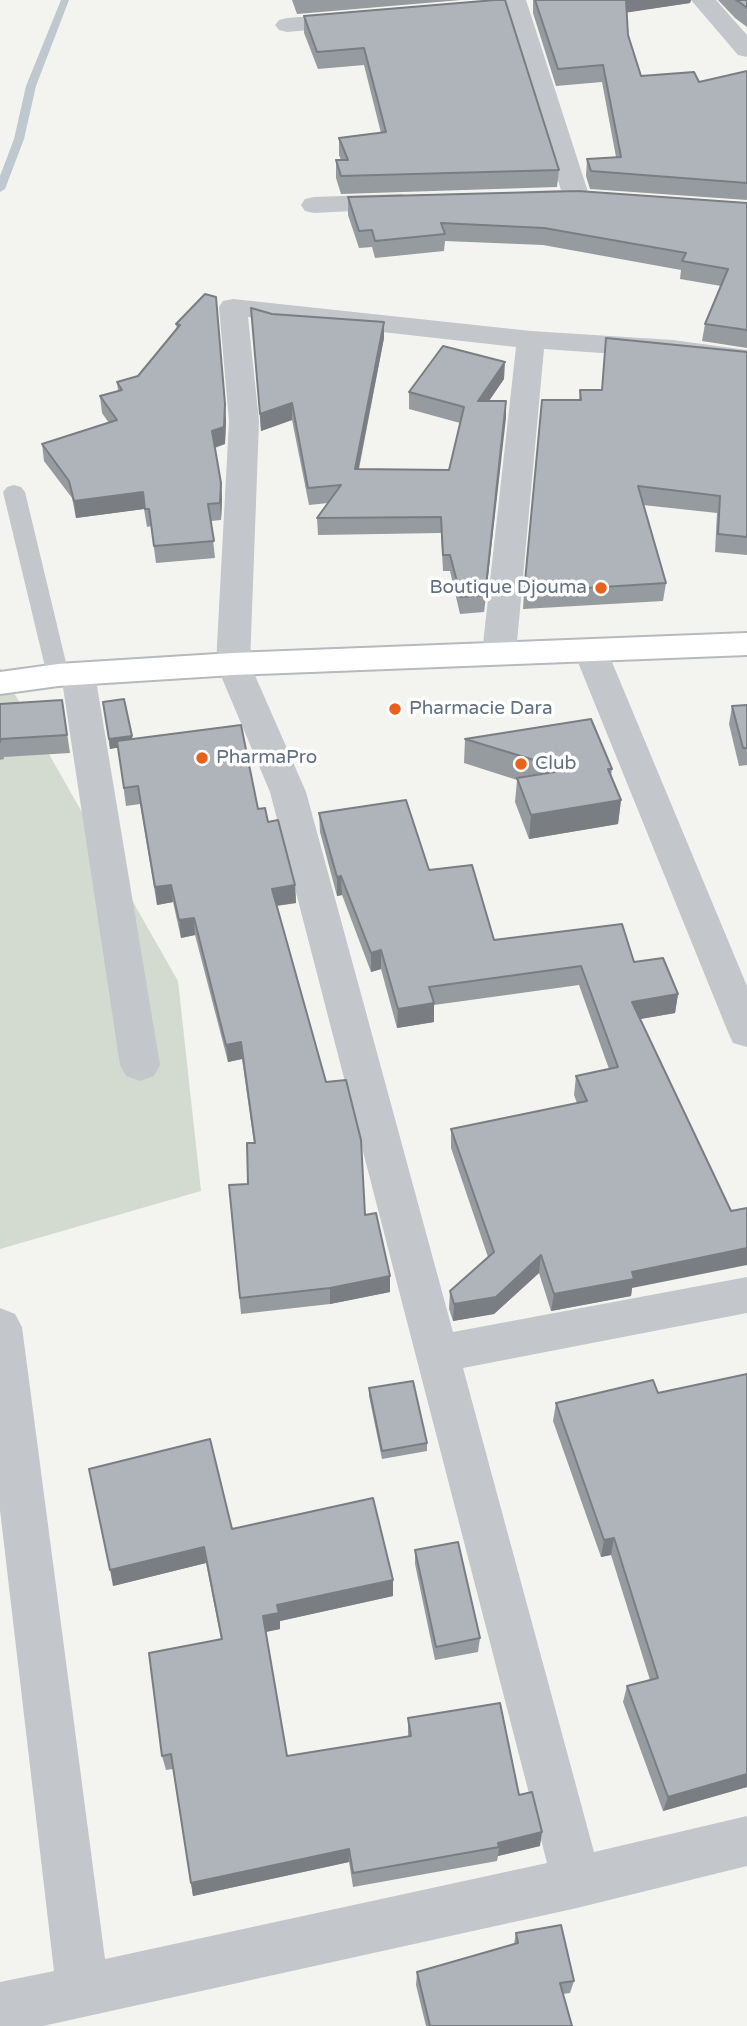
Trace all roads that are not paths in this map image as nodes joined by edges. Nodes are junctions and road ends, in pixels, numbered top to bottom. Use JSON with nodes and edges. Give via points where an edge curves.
{"nodes":[{"id":1,"x":703,"y":0,"type":"edge"},
{"id":2,"x":516,"y":4,"type":"edge"},
{"id":3,"x":382,"y":17,"type":"edge"},
{"id":4,"x":287,"y":26,"type":"dead end"},
{"id":5,"x":747,"y":50,"type":"edge"},
{"id":6,"x":508,"y":200,"type":"edge"},
{"id":7,"x":425,"y":202,"type":"edge"},
{"id":8,"x":314,"y":205,"type":"dead end"},
{"id":9,"x":531,"y":340,"type":"junction"},
{"id":10,"x":747,"y":359,"type":"edge"},
{"id":11,"x":14,"y":492,"type":"dead end"},
{"id":12,"x":747,"y":644,"type":"edge"},
{"id":13,"x":590,"y":650,"type":"junction"},
{"id":14,"x":499,"y":653,"type":"junction"},
{"id":15,"x":233,"y":664,"type":"junction"},
{"id":16,"x":68,"y":674,"type":"junction"},
{"id":17,"x":0,"y":683,"type":"edge"},
{"id":18,"x":747,"y":1032,"type":"edge"},
{"id":19,"x":139,"y":1065,"type":"dead end"},
{"id":20,"x":747,"y":1295,"type":"edge"},
{"id":21,"x":0,"y":1327,"type":"edge"},
{"id":22,"x":437,"y":1354,"type":"junction"},
{"id":23,"x":747,"y":1841,"type":"edge"},
{"id":24,"x":577,"y":1882,"type":"junction"},
{"id":25,"x":83,"y":1991,"type":"junction"},
{"id":26,"x":0,"y":2009,"type":"edge"}],
"edges":[{"from":1,"to":5,"type":"street"},
{"from":2,"to":6,"type":"street","via":[[590,199]]},
{"from":3,"to":4,"type":"street"},
{"from":7,"to":8,"type":"street"},
{"from":9,"to":10,"type":"street"},
{"from":9,"to":14,"type":"street"},
{"from":9,"to":15,"type":"street","via":[[233,307],[244,421]]},
{"from":11,"to":16,"type":"lane"},
{"from":12,"to":13,"type":"main road"},
{"from":13,"to":14,"type":"main road"},
{"from":13,"to":18,"type":"street"},
{"from":14,"to":15,"type":"main road"},
{"from":15,"to":16,"type":"main road"},
{"from":15,"to":22,"type":"street","via":[[288,792]]},
{"from":16,"to":17,"type":"main road"},
{"from":16,"to":19,"type":"street"},
{"from":20,"to":22,"type":"street"},
{"from":21,"to":25,"type":"street"},
{"from":22,"to":24,"type":"street"},
{"from":23,"to":24,"type":"street"},
{"from":24,"to":25,"type":"street"},
{"from":25,"to":26,"type":"street"}]}
